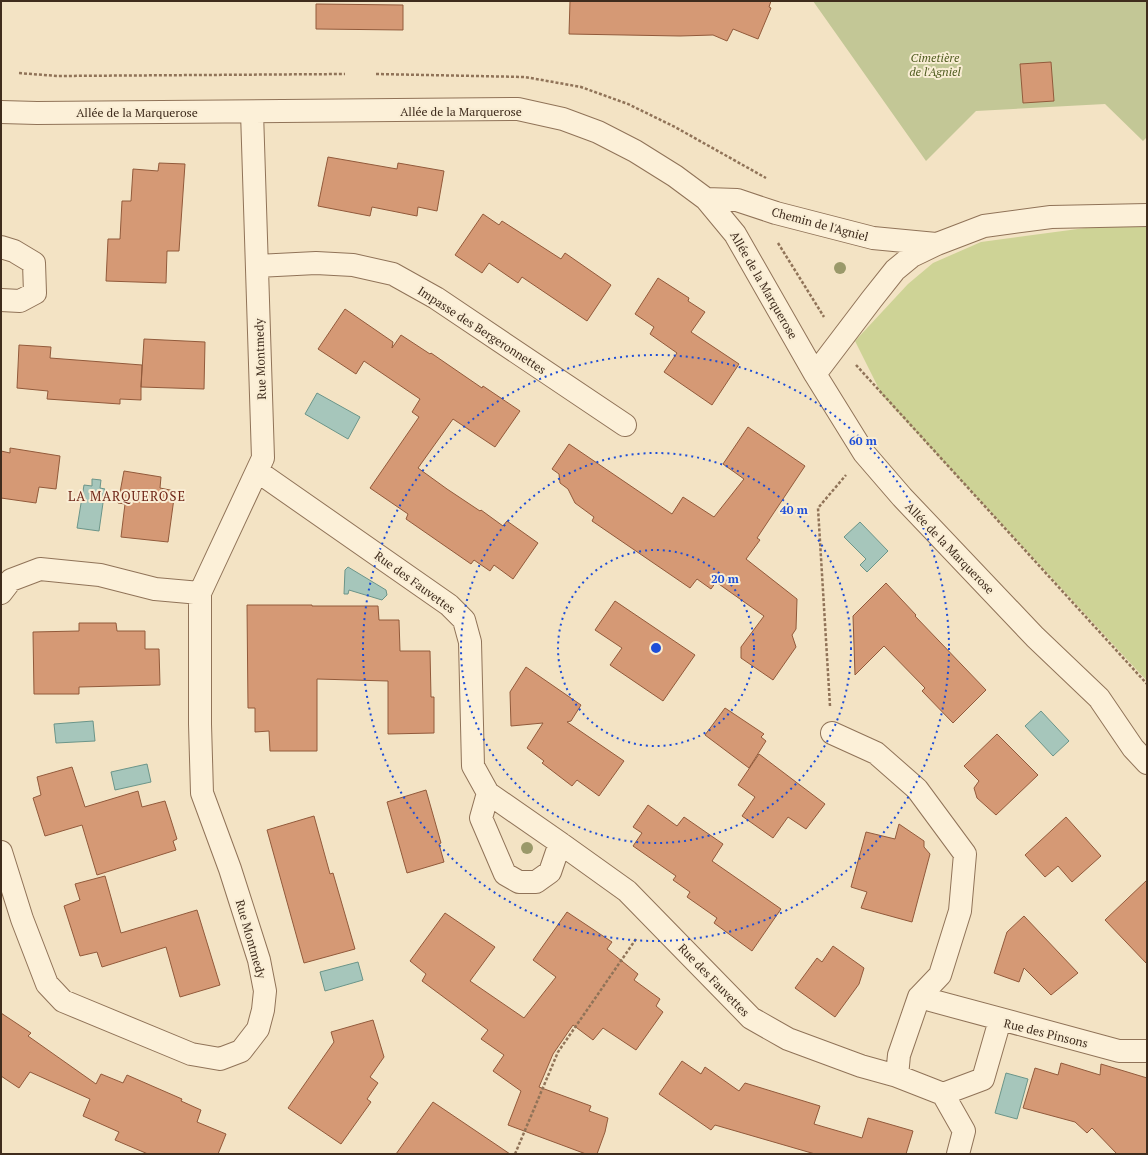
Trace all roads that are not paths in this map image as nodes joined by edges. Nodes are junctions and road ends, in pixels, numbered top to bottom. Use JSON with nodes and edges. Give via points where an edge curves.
{"nodes":[{"id":1,"x":1,"y":112,"type":"edge"},
{"id":2,"x":252,"y":112,"type":"junction"},
{"id":3,"x":706,"y":199,"type":"junction"},
{"id":4,"x":1147,"y":215,"type":"edge"},
{"id":5,"x":937,"y":244,"type":"junction"},
{"id":6,"x":1,"y":247,"type":"edge"},
{"id":7,"x":257,"y":266,"type":"junction"},
{"id":8,"x":1,"y":300,"type":"edge"},
{"id":9,"x":815,"y":374,"type":"junction"},
{"id":10,"x":625,"y":425,"type":"dead end"},
{"id":11,"x":258,"y":471,"type":"junction"},
{"id":12,"x":1,"y":593,"type":"edge"},
{"id":13,"x":200,"y":593,"type":"junction"},
{"id":14,"x":832,"y":733,"type":"road end"},
{"id":15,"x":1147,"y":763,"type":"edge"},
{"id":16,"x":488,"y":793,"type":"junction"},
{"id":17,"x":560,"y":843,"type":"junction"},
{"id":18,"x":1,"y":852,"type":"edge"},
{"id":19,"x":919,"y":997,"type":"junction"},
{"id":20,"x":1000,"y":1020,"type":"junction"},
{"id":21,"x":1147,"y":1051,"type":"edge"},
{"id":22,"x":897,"y":1076,"type":"junction"},
{"id":23,"x":943,"y":1094,"type":"junction"},
{"id":24,"x":958,"y":1154,"type":"edge"}],
"edges":[{"from":1,"to":2,"type":"street","name":"Allée de la Marquerose"},
{"from":2,"to":3,"type":"street","name":"Allée de la Marquerose","via":[[518,109],[562,119],[598,132],[635,151]]},
{"from":2,"to":7,"type":"street","name":"Rue Montmedy"},
{"from":3,"to":5,"type":"street","name":"Chemin de l'Agniel","via":[[737,200],[776,214],[873,238]]},
{"from":3,"to":9,"type":"street","name":"Allée de la Marquerose","via":[[735,234]]},
{"from":4,"to":5,"type":"street","name":"Chemin de l'Agniel","via":[[1051,217],[984,226]]},
{"from":5,"to":9,"type":"street","name":"Chemin de l'Agniel","via":[[912,256],[896,270]]},
{"from":6,"to":8,"type":"street","via":[[14,251],[34,263],[34,293],[20,301]]},
{"from":7,"to":10,"type":"street","name":"Impasse des Bergeronnettes","via":[[316,263],[353,265],[392,274],[436,298]]},
{"from":7,"to":11,"type":"street","name":"Rue Montmedy","via":[[263,458]]},
{"from":9,"to":15,"type":"street","name":"Allée de la Marquerose","via":[[864,453],[1035,637],[1098,698],[1133,748]]},
{"from":11,"to":13,"type":"street","name":"Rue Montmedy"},
{"from":11,"to":16,"type":"street","name":"Rue des Fauvettes","via":[[449,604],[464,620],[470,642],[473,766]]},
{"from":12,"to":13,"type":"street","via":[[11,580],[40,569],[100,575],[155,589]]},
{"from":13,"to":18,"type":"street","name":"Rue Montmedy","via":[[202,793],[259,960],[265,991],[258,1029],[241,1051],[220,1059],[191,1054],[63,1001],[47,984],[22,919]]},
{"from":14,"to":19,"type":"street","via":[[876,753],[917,788],[965,854],[960,911],[940,975]]},
{"from":16,"to":17,"type":"street","name":"Rue des Fauvettes"},
{"from":16,"to":17,"type":"street","via":[[481,818],[505,874],[520,882],[536,882],[550,872]]},
{"from":17,"to":22,"type":"street","name":"Rue des Fauvettes","via":[[627,891],[751,1018],[788,1039],[860,1066]]},
{"from":19,"to":20,"type":"street"},
{"from":19,"to":22,"type":"street","via":[[898,1056]]},
{"from":20,"to":21,"type":"street","name":"Rue des Pinsons","via":[[1119,1051]]},
{"from":20,"to":23,"type":"street","name":"Rue des Pinsons","via":[[983,1079]]},
{"from":22,"to":23,"type":"street","name":"Rue des Fauvettes"},
{"from":23,"to":24,"type":"street","via":[[964,1131]]}]}
